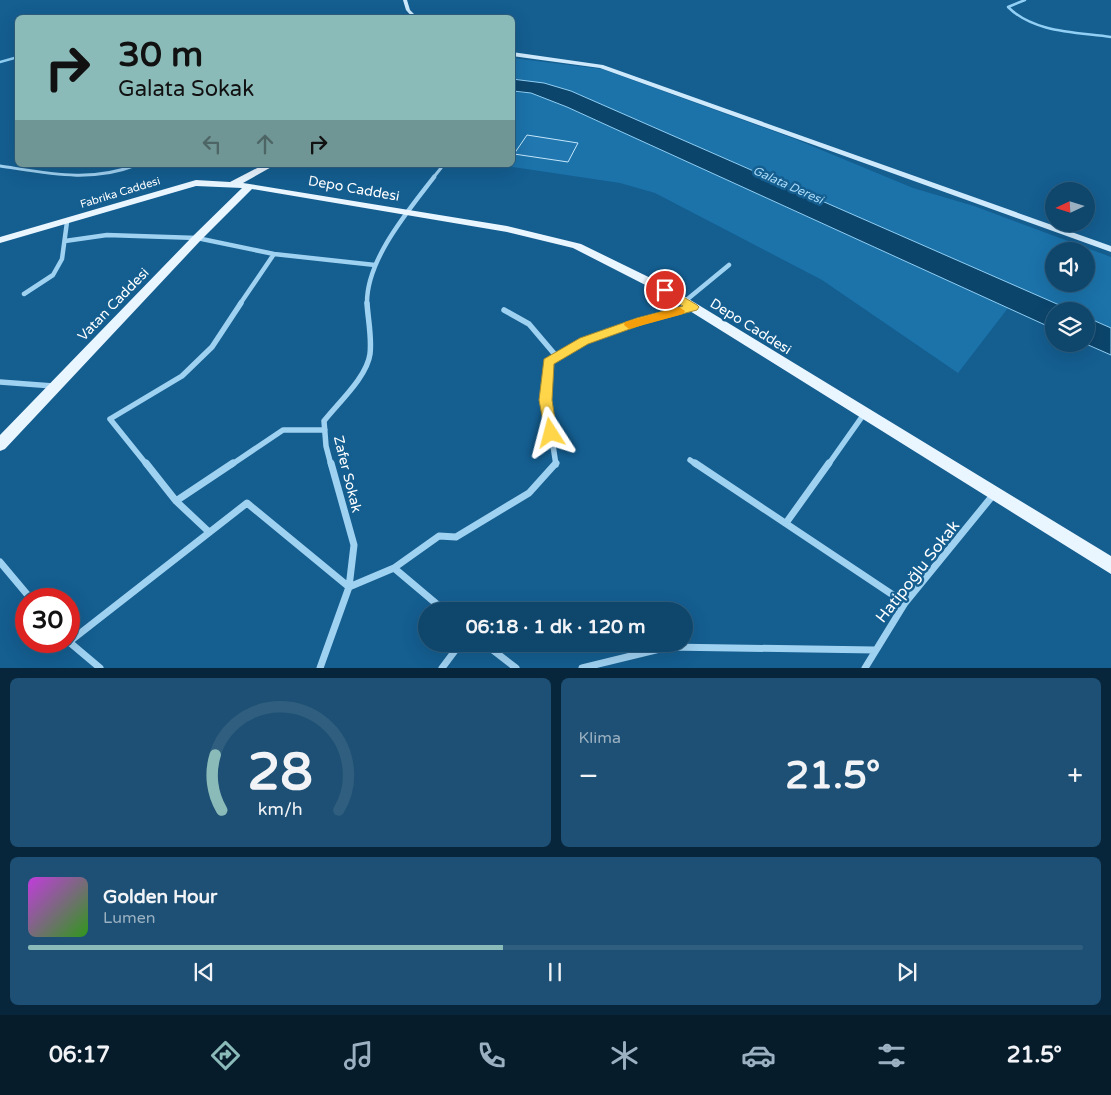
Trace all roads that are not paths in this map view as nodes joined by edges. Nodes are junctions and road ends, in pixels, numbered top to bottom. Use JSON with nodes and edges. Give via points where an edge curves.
{"nodes":[{"id":1,"x":405,"y":0,"type":"edge"},
{"id":2,"x":413,"y":15,"type":"edge"},
{"id":3,"x":515,"y":54,"type":"edge"},
{"id":4,"x":0,"y":166,"type":"edge"},
{"id":5,"x":132,"y":167,"type":"edge"},
{"id":6,"x":266,"y":167,"type":"edge"},
{"id":7,"x":441,"y":168,"type":"dead end"},
{"id":8,"x":233,"y":184,"type":"junction"},
{"id":9,"x":250,"y":186,"type":"junction"},
{"id":10,"x":408,"y":213,"type":"junction"},
{"id":11,"x":66,"y":222,"type":"junction"},
{"id":12,"x":197,"y":238,"type":"junction"},
{"id":13,"x":0,"y":240,"type":"edge"},
{"id":14,"x":65,"y":241,"type":"junction"},
{"id":15,"x":1111,"y":249,"type":"edge"},
{"id":16,"x":274,"y":254,"type":"junction"},
{"id":17,"x":375,"y":265,"type":"junction"},
{"id":18,"x":729,"y":265,"type":"dead end"},
{"id":19,"x":24,"y":294,"type":"dead end"},
{"id":20,"x":689,"y":304,"type":"junction"},
{"id":21,"x":504,"y":310,"type":"dead end"},
{"id":22,"x":557,"y":357,"type":"junction"},
{"id":23,"x":0,"y":382,"type":"edge"},
{"id":24,"x":56,"y":386,"type":"junction"},
{"id":25,"x":864,"y":414,"type":"junction"},
{"id":26,"x":325,"y":430,"type":"junction"},
{"id":27,"x":0,"y":445,"type":"edge"},
{"id":28,"x":690,"y":460,"type":"dead end"},
{"id":29,"x":994,"y":494,"type":"junction"},
{"id":30,"x":176,"y":501,"type":"junction"},
{"id":31,"x":786,"y":523,"type":"junction"},
{"id":32,"x":209,"y":532,"type":"junction"},
{"id":33,"x":0,"y":562,"type":"edge"},
{"id":34,"x":1111,"y":566,"type":"edge"},
{"id":35,"x":394,"y":568,"type":"junction"},
{"id":36,"x":349,"y":587,"type":"junction"},
{"id":37,"x":22,"y":588,"type":"edge"},
{"id":38,"x":434,"y":602,"type":"edge"},
{"id":39,"x":905,"y":603,"type":"junction"},
{"id":40,"x":80,"y":633,"type":"edge"},
{"id":41,"x":875,"y":650,"type":"junction"},
{"id":42,"x":80,"y":652,"type":"edge"},
{"id":43,"x":454,"y":652,"type":"edge"},
{"id":44,"x":495,"y":652,"type":"edge"},
{"id":45,"x":100,"y":668,"type":"edge"},
{"id":46,"x":320,"y":668,"type":"edge"},
{"id":47,"x":442,"y":668,"type":"edge"},
{"id":48,"x":516,"y":668,"type":"edge"},
{"id":49,"x":582,"y":668,"type":"edge"},
{"id":50,"x":865,"y":668,"type":"edge"}],
"edges":[{"from":1,"to":2,"type":"street"},
{"from":3,"to":15,"type":"street","via":[[601,66]]},
{"from":4,"to":5,"type":"street","via":[[89,177]]},
{"from":6,"to":8,"type":"main road"},
{"from":7,"to":10,"type":"street","name":"Zafer Sokak"},
{"from":8,"to":9,"type":"main road","name":"Fabrika Caddesi"},
{"from":8,"to":11,"type":"main road","name":"Fabrika Caddesi","via":[[196,183]]},
{"from":9,"to":10,"type":"main road","name":"Depo Caddesi"},
{"from":9,"to":12,"type":"main road","name":"Vatan Caddesi"},
{"from":10,"to":17,"type":"street","name":"Zafer Sokak"},
{"from":10,"to":20,"type":"main road","name":"Depo Caddesi","via":[[507,229],[578,246]]},
{"from":11,"to":13,"type":"main road","name":"Fabrika Caddesi"},
{"from":11,"to":14,"type":"street"},
{"from":12,"to":14,"type":"street","via":[[107,235]]},
{"from":12,"to":16,"type":"street"},
{"from":12,"to":24,"type":"main road","name":"Vatan Caddesi"},
{"from":14,"to":19,"type":"street","via":[[62,259],[53,275]]},
{"from":16,"to":17,"type":"street"},
{"from":16,"to":30,"type":"street","via":[[212,347],[182,376],[110,419]]},
{"from":17,"to":26,"type":"street","name":"Zafer Sokak","via":[[368,286],[368,364],[324,421]]},
{"from":18,"to":20,"type":"street"},
{"from":20,"to":22,"type":"street","via":[[584,341]]},
{"from":20,"to":25,"type":"main road","name":"Depo Caddesi"},
{"from":21,"to":22,"type":"street","via":[[529,324]]},
{"from":22,"to":35,"type":"street","via":[[549,362],[546,400],[556,465],[530,493],[456,537],[439,536]]},
{"from":23,"to":24,"type":"street"},
{"from":24,"to":27,"type":"main road","name":"Vatan Caddesi"},
{"from":25,"to":29,"type":"main road","name":"Depo Caddesi"},
{"from":25,"to":31,"type":"street"},
{"from":26,"to":30,"type":"street","via":[[283,430]]},
{"from":26,"to":36,"type":"street","name":"Zafer Sokak","via":[[326,446],[354,545]]},
{"from":28,"to":31,"type":"street"},
{"from":29,"to":34,"type":"main road","name":"Depo Caddesi"},
{"from":29,"to":39,"type":"street","name":"Hatipoğlu Sokak"},
{"from":30,"to":32,"type":"street"},
{"from":31,"to":39,"type":"street"},
{"from":32,"to":36,"type":"street","via":[[247,503]]},
{"from":32,"to":40,"type":"street"},
{"from":33,"to":37,"type":"street"},
{"from":35,"to":36,"type":"street"},
{"from":35,"to":38,"type":"street"},
{"from":36,"to":46,"type":"street","name":"Zafer Sokak"},
{"from":39,"to":41,"type":"street","name":"Hatipoğlu Sokak"},
{"from":41,"to":49,"type":"street","via":[[668,647]]},
{"from":41,"to":50,"type":"street","name":"Hatipoğlu Sokak"},
{"from":42,"to":45,"type":"street"},
{"from":43,"to":47,"type":"street"},
{"from":44,"to":48,"type":"street"}]}
